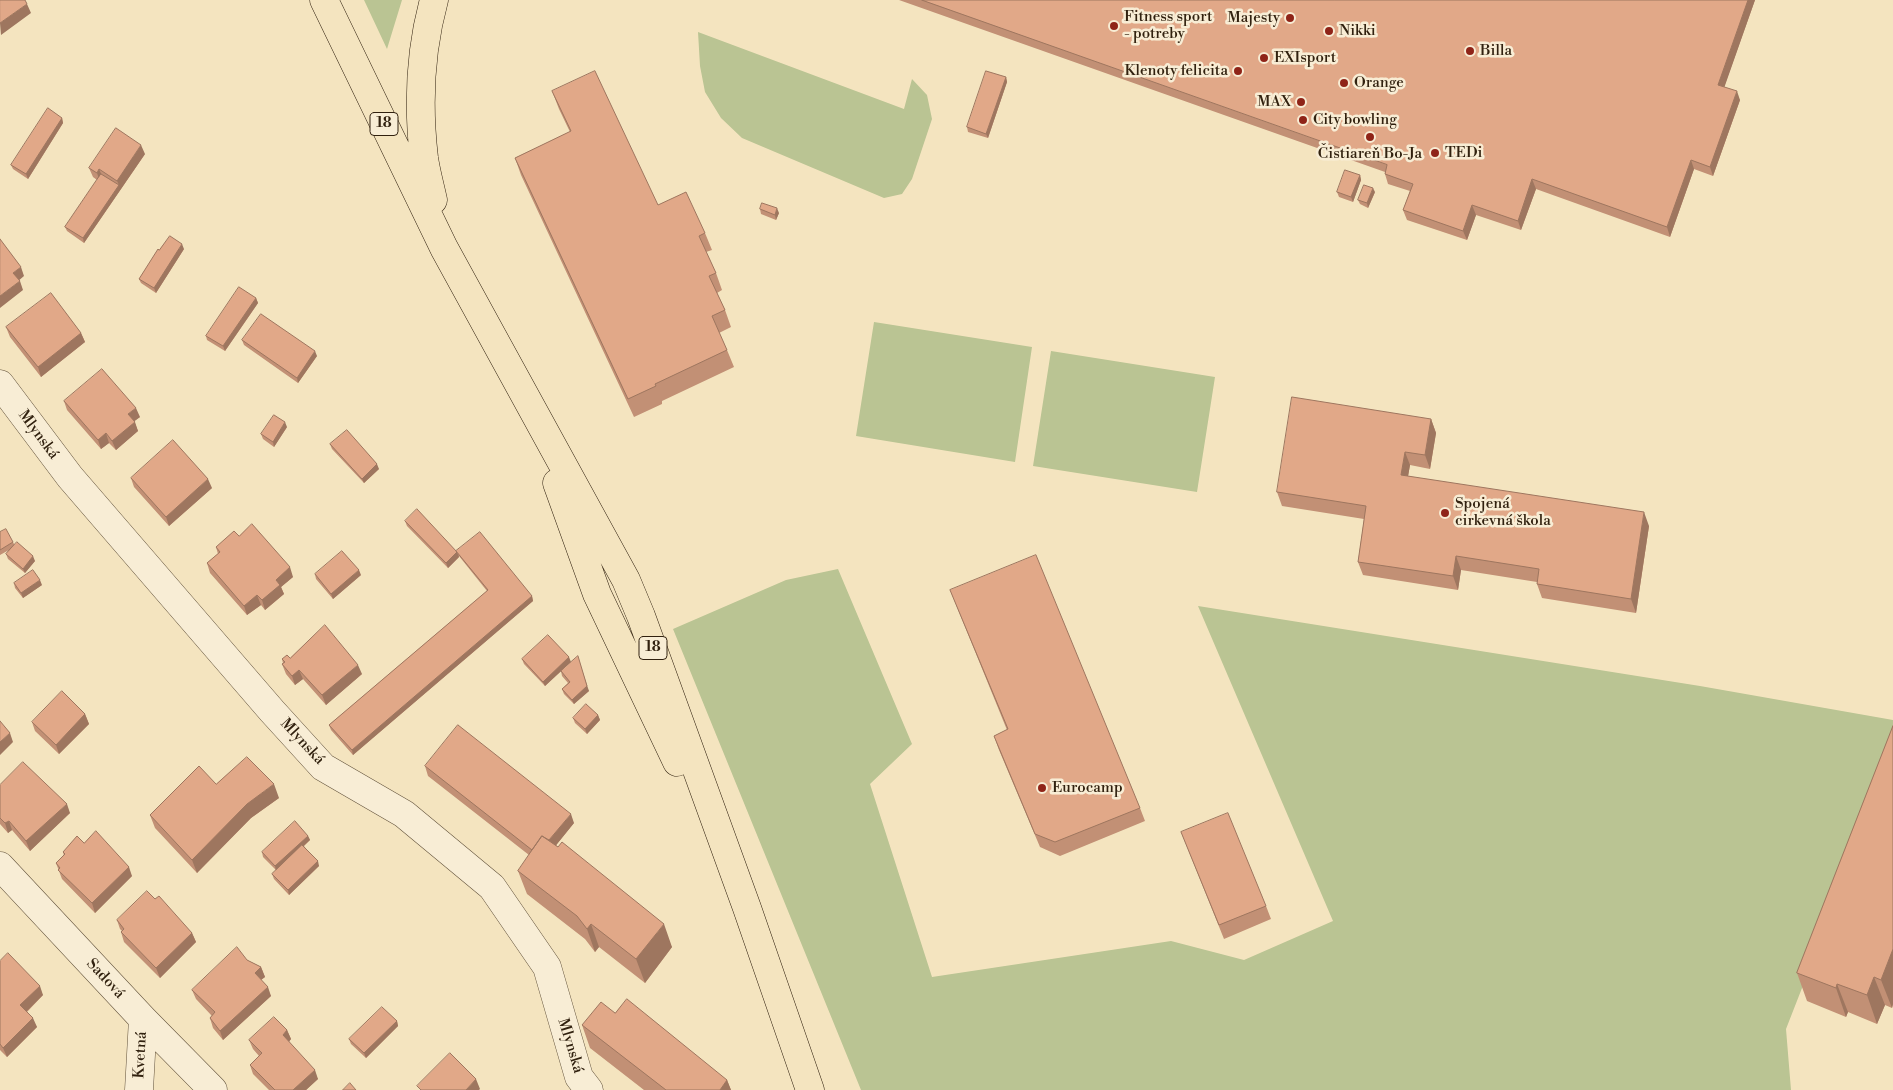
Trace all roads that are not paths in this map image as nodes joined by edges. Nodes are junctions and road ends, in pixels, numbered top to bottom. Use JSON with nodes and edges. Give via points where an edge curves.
{"nodes":[{"id":1,"x":324,"y":0,"type":"edge"},
{"id":2,"x":434,"y":0,"type":"edge"},
{"id":3,"x":444,"y":248,"type":"junction"},
{"id":4,"x":0,"y":384,"type":"edge"},
{"id":5,"x":0,"y":866,"type":"edge"},
{"id":6,"x":143,"y":1019,"type":"junction"},
{"id":7,"x":811,"y":1085,"type":"edge"},
{"id":8,"x":139,"y":1090,"type":"edge"},
{"id":9,"x":213,"y":1090,"type":"edge"},
{"id":10,"x":589,"y":1090,"type":"edge"}],
"edges":[{"from":1,"to":3,"type":"main road","number":"18"},
{"from":2,"to":3,"type":"main road","via":[[421,90],[424,159]]},
{"from":3,"to":7,"type":"main road","number":"18","via":[[528,403],[597,594],[747,908]]},
{"from":4,"to":10,"type":"street","name":"Mlynská","via":[[70,476],[324,767],[404,814],[492,886],[547,967],[578,1076]]},
{"from":5,"to":6,"type":"street","name":"Sadová"},
{"from":6,"to":8,"type":"street","name":"Kvetná"},
{"from":6,"to":9,"type":"street","name":"Sadová"}]}
